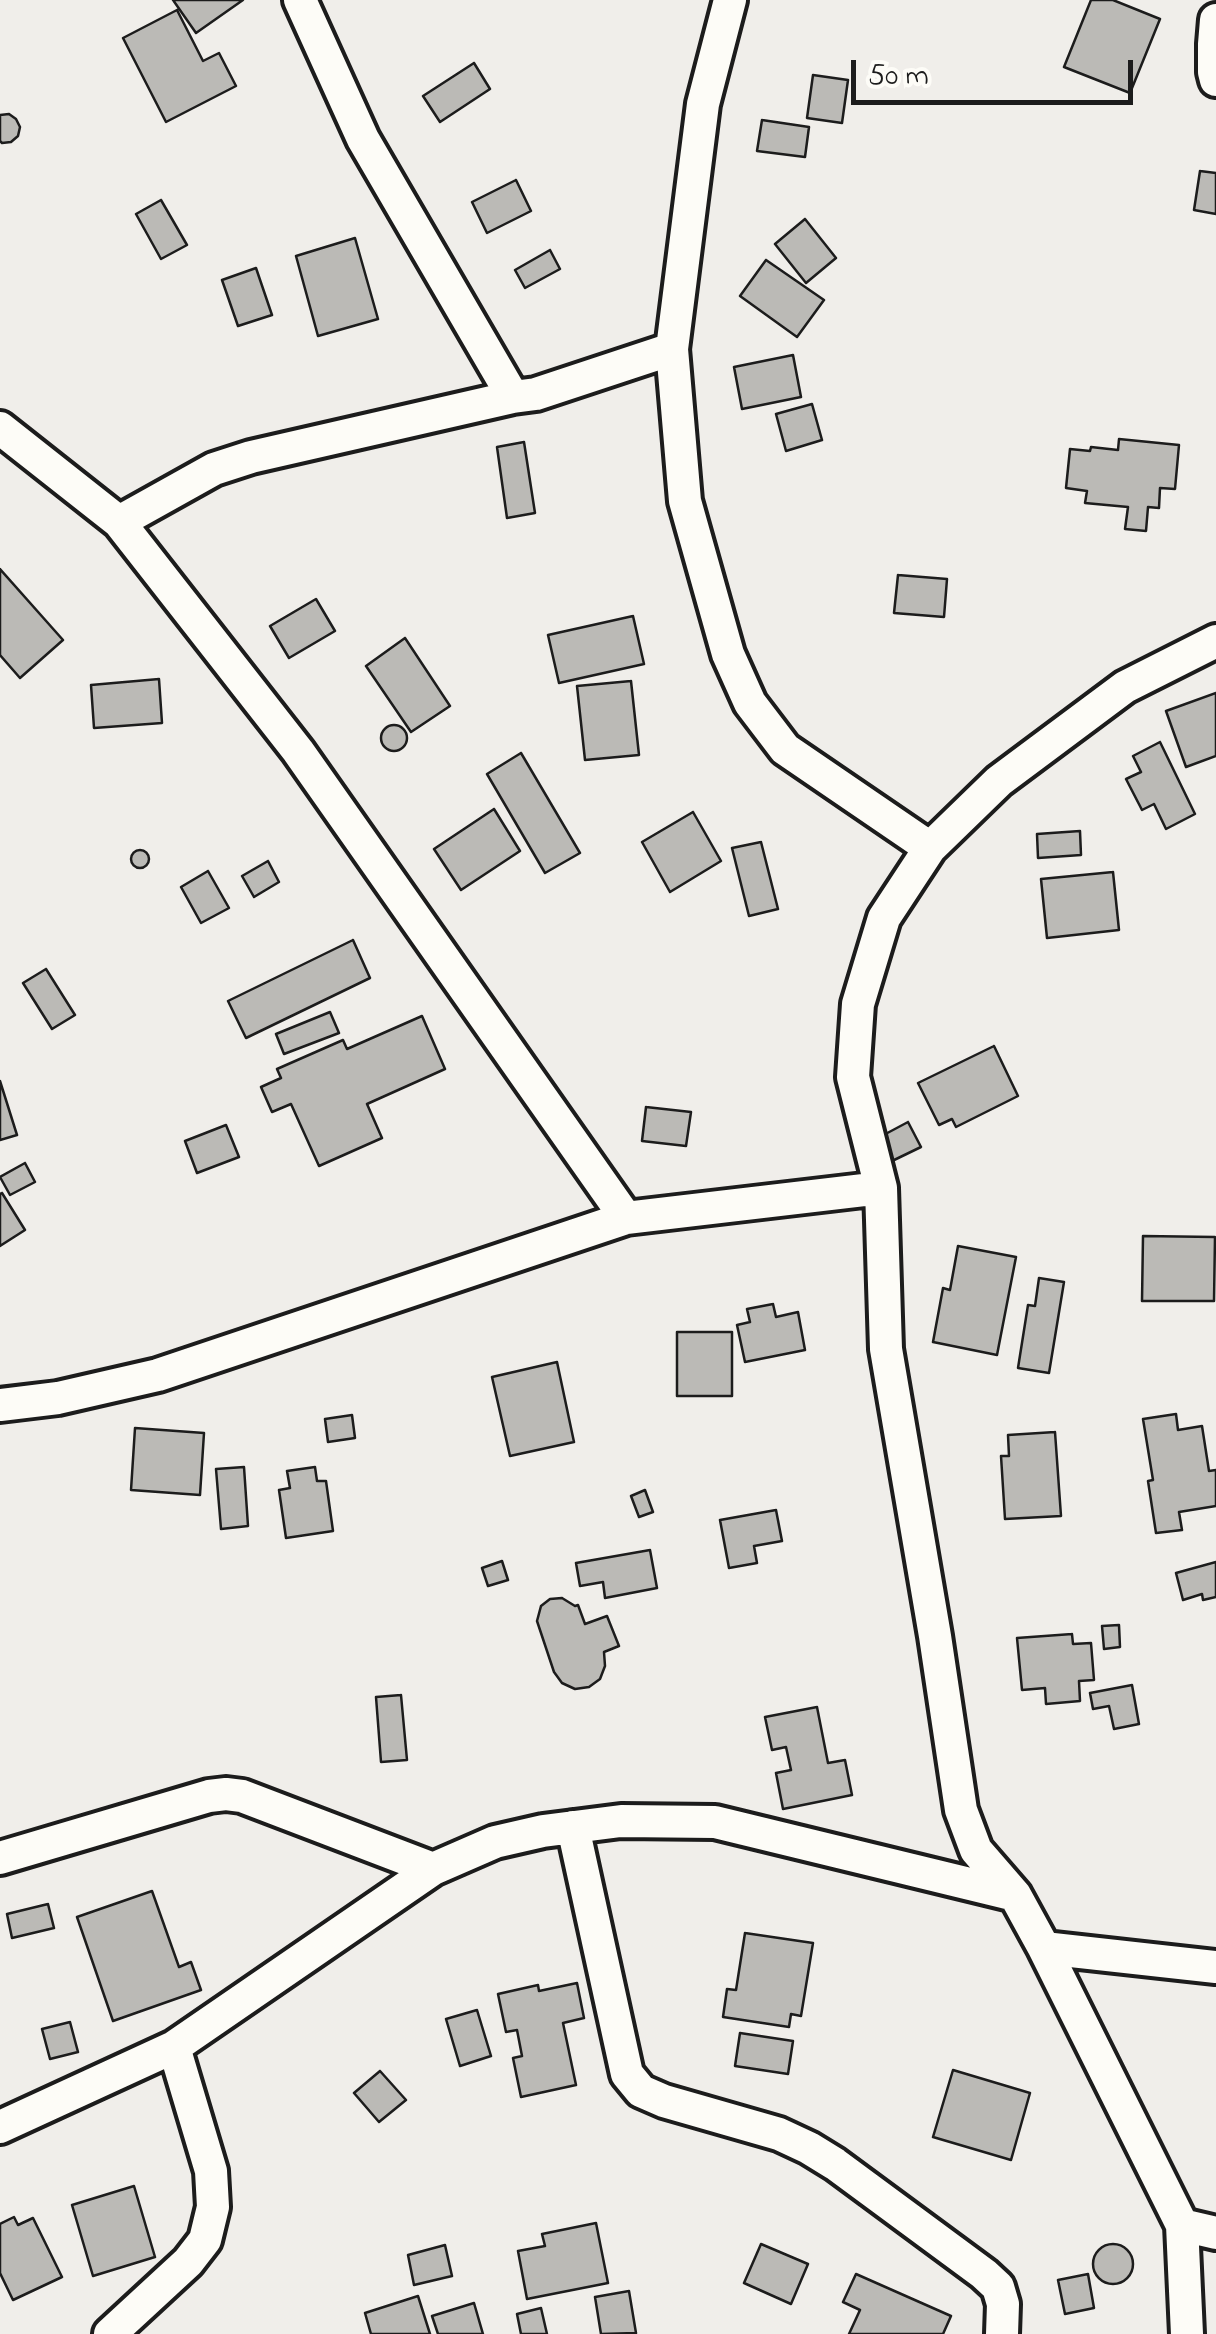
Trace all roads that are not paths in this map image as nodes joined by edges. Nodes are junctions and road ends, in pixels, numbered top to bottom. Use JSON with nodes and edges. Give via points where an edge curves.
{"nodes":[{"id":1,"x":300,"y":0,"type":"edge"},
{"id":2,"x":730,"y":0,"type":"edge"},
{"id":3,"x":1216,"y":20,"type":"edge"},
{"id":4,"x":1216,"y":80,"type":"edge"},
{"id":5,"x":672,"y":349,"type":"junction"},
{"id":6,"x":512,"y":397,"type":"junction"},
{"id":7,"x":0,"y":428,"type":"edge"},
{"id":8,"x":119,"y":522,"type":"junction"},
{"id":9,"x":1216,"y":641,"type":"edge"},
{"id":10,"x":930,"y":848,"type":"junction"},
{"id":11,"x":880,"y":1188,"type":"junction"},
{"id":12,"x":626,"y":1218,"type":"junction"},
{"id":13,"x":0,"y":1405,"type":"edge"},
{"id":14,"x":573,"y":1827,"type":"junction"},
{"id":15,"x":0,"y":1858,"type":"edge"},
{"id":16,"x":433,"y":1869,"type":"junction"},
{"id":17,"x":1015,"y":1894,"type":"junction"},
{"id":18,"x":1044,"y":1948,"type":"junction"},
{"id":19,"x":1216,"y":1967,"type":"edge"},
{"id":20,"x":174,"y":2047,"type":"junction"},
{"id":21,"x":0,"y":2127,"type":"edge"},
{"id":22,"x":1182,"y":2225,"type":"junction"},
{"id":23,"x":1216,"y":2233,"type":"edge"},
{"id":24,"x":110,"y":2334,"type":"edge"},
{"id":25,"x":1002,"y":2334,"type":"edge"},
{"id":26,"x":1187,"y":2334,"type":"edge"}],
"edges":[{"from":1,"to":6,"type":"street","via":[[363,138]]},
{"from":2,"to":5,"type":"street","via":[[704,104]]},
{"from":3,"to":4,"type":"street"},
{"from":5,"to":6,"type":"street"},
{"from":5,"to":10,"type":"street","via":[[685,501],[728,654],[750,703],[786,749]]},
{"from":6,"to":8,"type":"street","via":[[251,457],[214,469]]},
{"from":7,"to":8,"type":"street"},
{"from":8,"to":12,"type":"street","via":[[298,751]]},
{"from":9,"to":10,"type":"street","via":[[1125,687],[999,781]]},
{"from":10,"to":11,"type":"street","via":[[884,918],[858,1004],[853,1077]]},
{"from":11,"to":12,"type":"street"},
{"from":11,"to":17,"type":"street","via":[[886,1349],[961,1810],[976,1850]]},
{"from":12,"to":13,"type":"street","via":[[158,1376]]},
{"from":14,"to":16,"type":"street","via":[[495,1842]]},
{"from":14,"to":17,"type":"street","via":[[715,1822]]},
{"from":14,"to":25,"type":"street","via":[[627,2074],[641,2091],[779,2134],[836,2164],[998,2287]]},
{"from":15,"to":16,"type":"street","via":[[226,1794]]},
{"from":16,"to":20,"type":"street"},
{"from":17,"to":18,"type":"street"},
{"from":18,"to":19,"type":"street"},
{"from":18,"to":22,"type":"street"},
{"from":20,"to":21,"type":"street"},
{"from":20,"to":24,"type":"street","via":[[211,2172],[206,2240]]},
{"from":22,"to":23,"type":"street"},
{"from":22,"to":26,"type":"street"}]}
